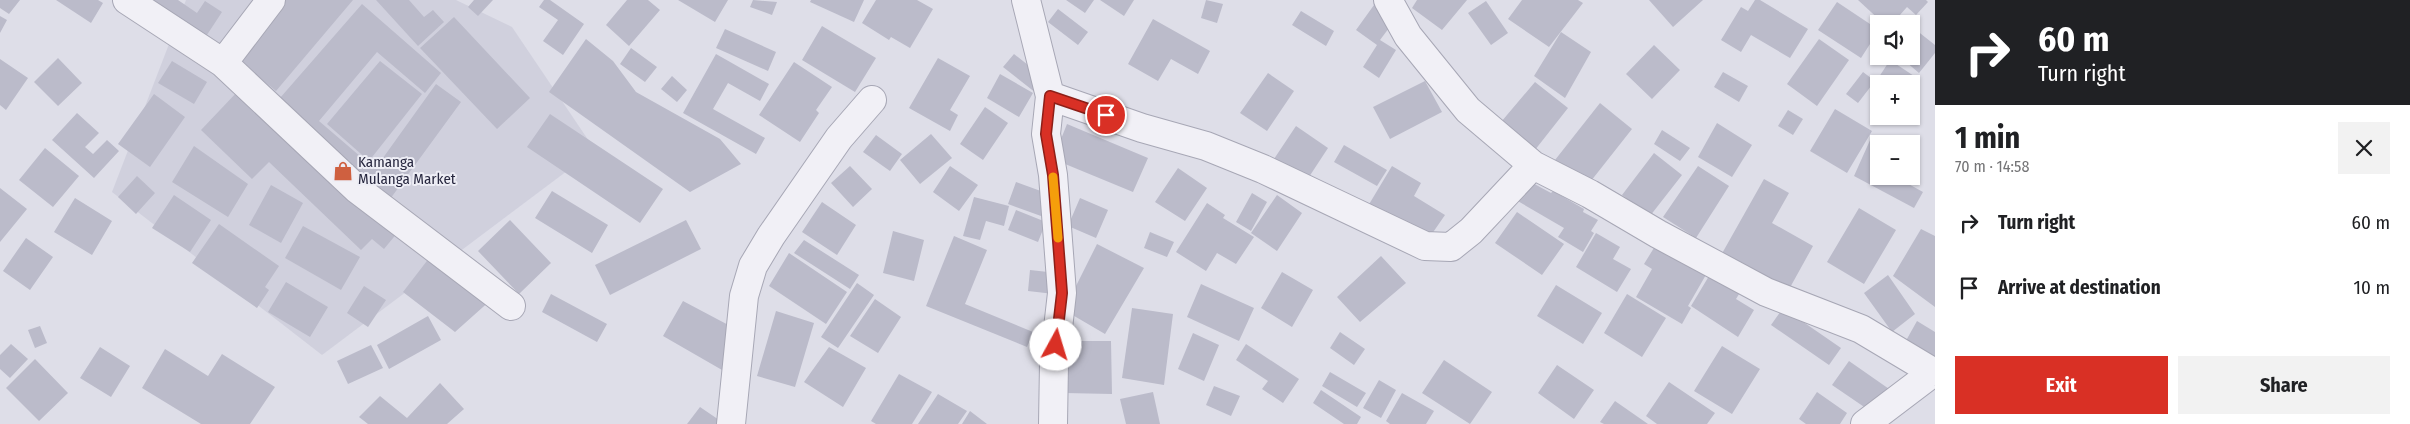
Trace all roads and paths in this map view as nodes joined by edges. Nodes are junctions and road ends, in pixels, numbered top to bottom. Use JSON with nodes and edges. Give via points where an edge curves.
{"nodes":[{"id":1,"x":127,"y":0,"type":"edge"},
{"id":2,"x":271,"y":0,"type":"edge"},
{"id":3,"x":1026,"y":0,"type":"edge"},
{"id":4,"x":1388,"y":0,"type":"edge"},
{"id":5,"x":223,"y":63,"type":"junction"},
{"id":6,"x":1050,"y":96,"type":"junction"},
{"id":7,"x":872,"y":100,"type":"dead end"},
{"id":8,"x":1533,"y":165,"type":"junction"},
{"id":9,"x":511,"y":306,"type":"dead end"},
{"id":10,"x":1934,"y":371,"type":"edge"},
{"id":11,"x":731,"y":424,"type":"edge"},
{"id":12,"x":1053,"y":424,"type":"edge"},
{"id":13,"x":1865,"y":424,"type":"edge"}],
"edges":[{"from":1,"to":5,"type":"street"},
{"from":2,"to":5,"type":"street"},
{"from":3,"to":6,"type":"street"},
{"from":4,"to":8,"type":"street","via":[[1408,36],[1468,110]]},
{"from":5,"to":9,"type":"street","via":[[357,190]]},
{"from":6,"to":8,"type":"street","via":[[1206,146],[1263,169],[1425,246],[1451,247],[1472,231]]},
{"from":6,"to":12,"type":"street","via":[[1046,134],[1053,175],[1062,293],[1054,362]]},
{"from":7,"to":11,"type":"street","via":[[838,138],[753,266],[744,296]]},
{"from":8,"to":10,"type":"street","via":[[1766,292],[1861,328]]},
{"from":10,"to":13,"type":"street"}]}
